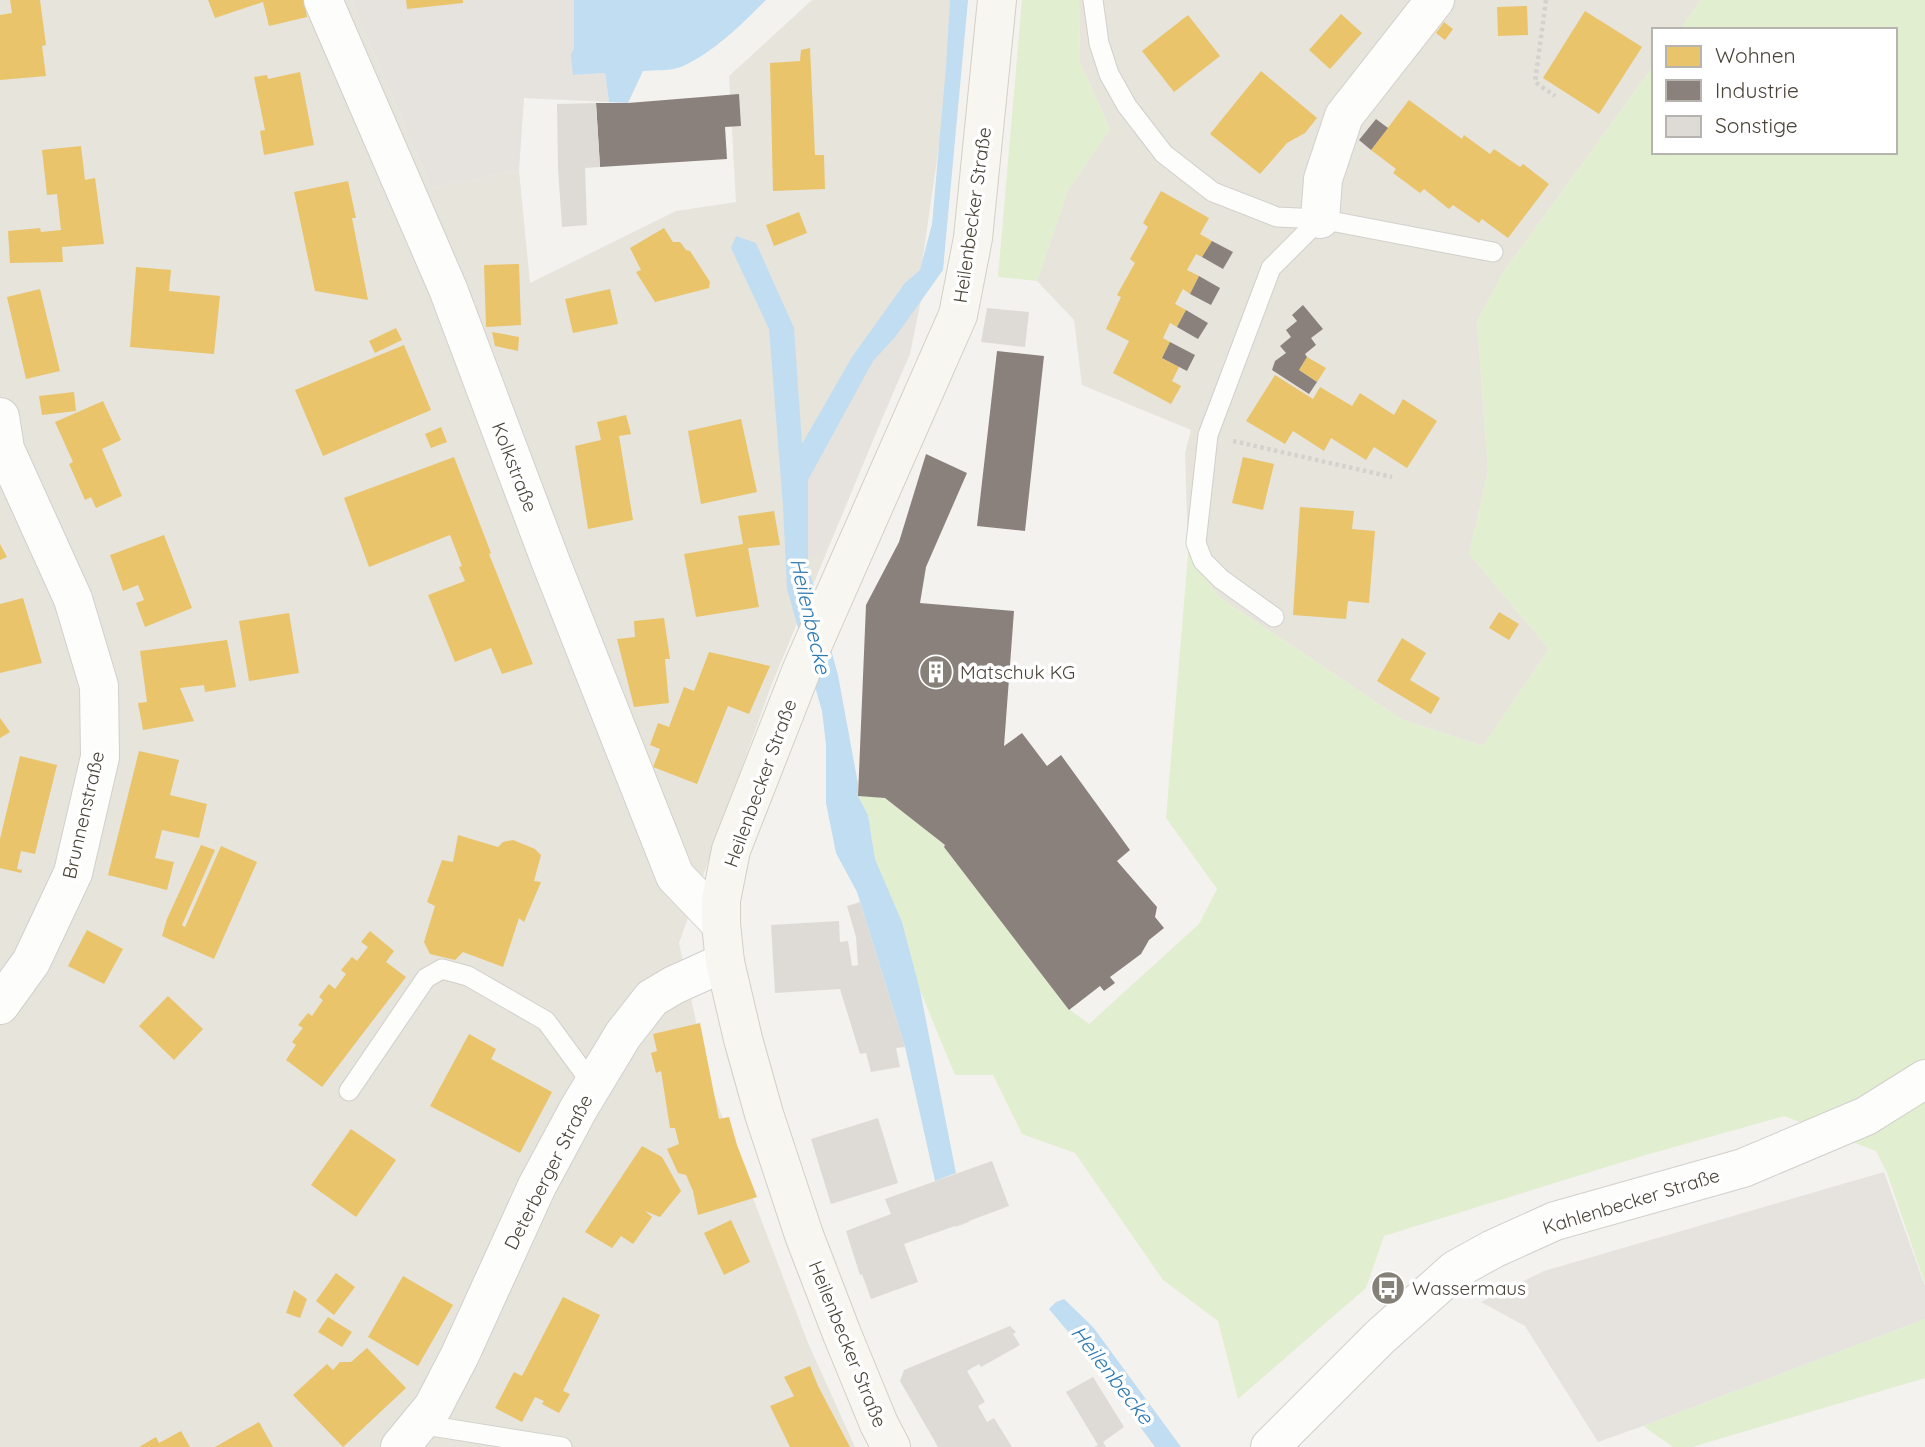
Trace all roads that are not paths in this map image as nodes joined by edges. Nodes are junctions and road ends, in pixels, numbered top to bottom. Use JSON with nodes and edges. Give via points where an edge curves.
{"nodes":[{"id":1,"x":323,"y":0,"type":"edge"},
{"id":2,"x":997,"y":0,"type":"edge"},
{"id":3,"x":1093,"y":0,"type":"edge"},
{"id":4,"x":1434,"y":0,"type":"edge"},
{"id":5,"x":1320,"y":219,"type":"junction"},
{"id":6,"x":1493,"y":252,"type":"dead end"},
{"id":7,"x":0,"y":417,"type":"edge"},
{"id":8,"x":1274,"y":617,"type":"dead end"},
{"id":9,"x":721,"y":924,"type":"junction"},
{"id":10,"x":725,"y":962,"type":"junction"},
{"id":11,"x":0,"y":1005,"type":"edge"},
{"id":12,"x":1925,"y":1079,"type":"edge"},
{"id":13,"x":593,"y":1085,"type":"junction"},
{"id":14,"x":349,"y":1091,"type":"dead end"},
{"id":15,"x":410,"y":1436,"type":"edge"},
{"id":16,"x":562,"y":1447,"type":"edge"},
{"id":17,"x":891,"y":1447,"type":"edge"},
{"id":18,"x":1270,"y":1447,"type":"edge"}],
"edges":[{"from":1,"to":9,"type":"street","name":"Kolkstraße","via":[[448,289],[675,876]]},
{"from":2,"to":9,"type":"main road","name":"Heilenbecker Straße","via":[[973,238],[958,315],[802,669],[731,850]]},
{"from":3,"to":5,"type":"lane","via":[[1099,43],[1110,74],[1127,106],[1164,154],[1213,192],[1277,217]]},
{"from":4,"to":5,"type":"street","via":[[1344,116],[1323,179]]},
{"from":5,"to":6,"type":"lane"},
{"from":5,"to":8,"type":"lane","via":[[1271,268],[1208,435],[1196,543],[1199,552],[1221,579]]},
{"from":7,"to":11,"type":"street","name":"Brunnenstraße","via":[[5,449],[73,599],[99,686],[100,757],[73,873],[31,962]]},
{"from":9,"to":10,"type":"main road","name":"Heilenbecker Straße"},
{"from":10,"to":13,"type":"street","name":"Deterberger Straße","via":[[652,998],[622,1035]]},
{"from":10,"to":17,"type":"main road","name":"Heilenbecker Straße","via":[[743,1039],[804,1235]]},
{"from":12,"to":18,"type":"street","name":"Kahlenbecker Straße","via":[[1866,1116],[1743,1168],[1555,1222],[1455,1270]]},
{"from":13,"to":14,"type":"lane","via":[[546,1021],[468,976],[442,969],[426,978]]},
{"from":13,"to":15,"type":"street","name":"Deterberger Straße","via":[[537,1186],[433,1407]]},
{"from":15,"to":16,"type":"lane","name":"Deterberger Straße"}]}
